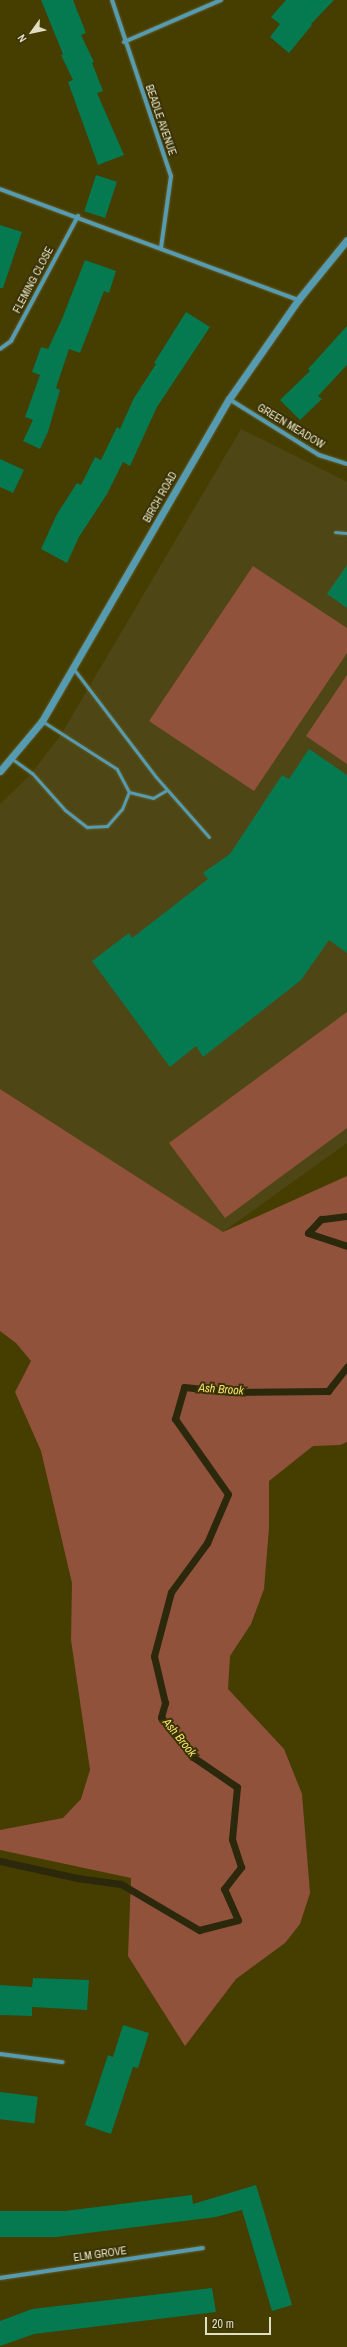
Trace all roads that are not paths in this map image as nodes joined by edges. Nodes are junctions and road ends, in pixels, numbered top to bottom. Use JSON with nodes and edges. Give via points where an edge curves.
{"nodes":[{"id":1,"x":112,"y":0,"type":"edge"},
{"id":2,"x":221,"y":0,"type":"edge"},
{"id":3,"x":124,"y":42,"type":"junction"},
{"id":4,"x":0,"y":189,"type":"edge"},
{"id":5,"x":78,"y":216,"type":"junction"},
{"id":6,"x":347,"y":240,"type":"edge"},
{"id":7,"x":161,"y":248,"type":"junction"},
{"id":8,"x":298,"y":300,"type":"junction"},
{"id":9,"x":0,"y":349,"type":"edge"},
{"id":10,"x":229,"y":399,"type":"junction"},
{"id":11,"x":347,"y":464,"type":"edge"},
{"id":12,"x":335,"y":532,"type":"dead end"},
{"id":13,"x":347,"y":533,"type":"edge"},
{"id":14,"x":73,"y":668,"type":"junction"},
{"id":15,"x":42,"y":721,"type":"junction"},
{"id":16,"x":11,"y":758,"type":"junction"},
{"id":17,"x":0,"y":771,"type":"edge"},
{"id":18,"x":167,"y":790,"type":"junction"},
{"id":19,"x":129,"y":792,"type":"junction"},
{"id":20,"x":209,"y":837,"type":"dead end"},
{"id":21,"x":0,"y":2054,"type":"edge"},
{"id":22,"x":62,"y":2062,"type":"dead end"},
{"id":23,"x":203,"y":2248,"type":"dead end"},
{"id":24,"x":0,"y":2278,"type":"edge"}],
"edges":[{"from":1,"to":3,"type":"street","name":"BEADLE AVENUE"},
{"from":2,"to":3,"type":"street"},
{"from":3,"to":7,"type":"street","name":"BEADLE AVENUE","via":[[171,176]]},
{"from":4,"to":5,"type":"street"},
{"from":5,"to":7,"type":"street"},
{"from":5,"to":9,"type":"street","name":"FLEMING CLOSE","via":[[11,341]]},
{"from":6,"to":8,"type":"street","name":"BIRCH ROAD"},
{"from":7,"to":8,"type":"street"},
{"from":8,"to":10,"type":"street","name":"BIRCH ROAD"},
{"from":10,"to":11,"type":"street","name":"GREEN MEADOW","via":[[319,455]]},
{"from":10,"to":14,"type":"street","name":"BIRCH ROAD"},
{"from":12,"to":13,"type":"lane"},
{"from":14,"to":15,"type":"street","name":"BIRCH ROAD"},
{"from":14,"to":18,"type":"lane"},
{"from":15,"to":16,"type":"street","name":"BIRCH ROAD"},
{"from":15,"to":19,"type":"lane","via":[[117,769]]},
{"from":16,"to":17,"type":"street","name":"BIRCH ROAD"},
{"from":16,"to":19,"type":"lane","via":[[32,773],[64,810],[87,828],[107,826],[122,810]]},
{"from":18,"to":19,"type":"lane","via":[[153,798]]},
{"from":18,"to":20,"type":"lane"},
{"from":21,"to":22,"type":"street"},
{"from":23,"to":24,"type":"street","name":"ELM GROVE"}]}
